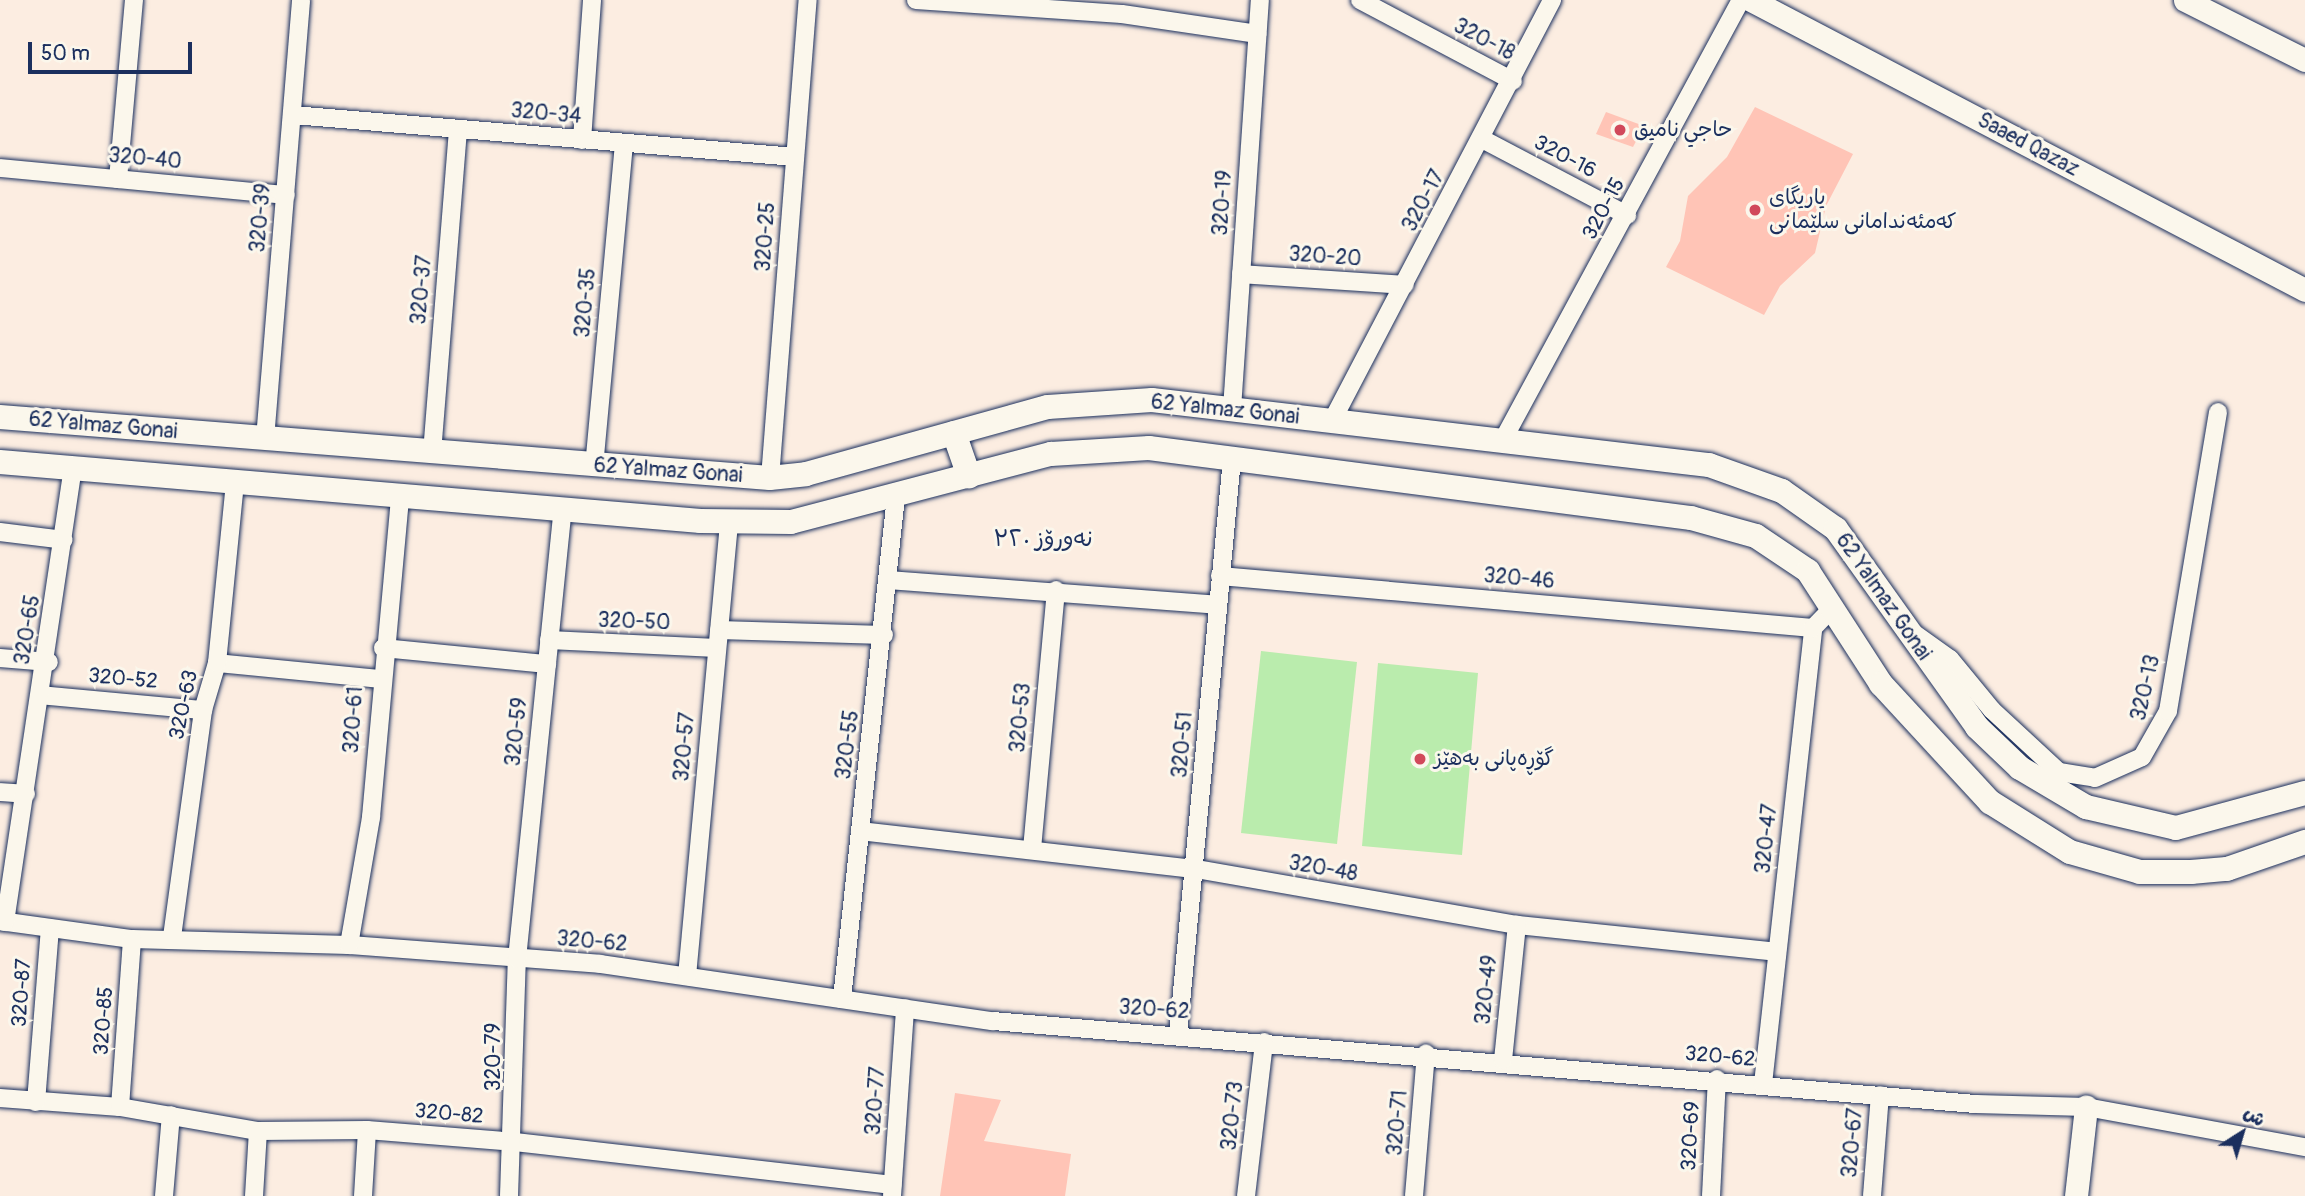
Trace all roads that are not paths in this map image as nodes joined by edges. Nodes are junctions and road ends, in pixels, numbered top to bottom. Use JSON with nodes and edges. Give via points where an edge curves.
{"nodes":[{"id":1,"x":134,"y":0,"type":"edge"},
{"id":2,"x":301,"y":0,"type":"edge"},
{"id":3,"x":592,"y":0,"type":"edge"},
{"id":4,"x":808,"y":0,"type":"edge"},
{"id":5,"x":916,"y":0,"type":"edge"},
{"id":6,"x":1260,"y":0,"type":"edge"},
{"id":7,"x":1360,"y":0,"type":"edge"},
{"id":8,"x":1552,"y":0,"type":"edge"},
{"id":9,"x":1741,"y":0,"type":"edge"},
{"id":10,"x":1751,"y":0,"type":"edge"},
{"id":11,"x":2185,"y":0,"type":"edge"},
{"id":12,"x":990,"y":4,"type":"edge"},
{"id":13,"x":1125,"y":7,"type":"edge"},
{"id":14,"x":1258,"y":34,"type":"junction"},
{"id":15,"x":2304,"y":55,"type":"edge"},
{"id":16,"x":1513,"y":81,"type":"junction"},
{"id":17,"x":293,"y":115,"type":"junction"},
{"id":18,"x":458,"y":130,"type":"junction"},
{"id":19,"x":1482,"y":139,"type":"junction"},
{"id":20,"x":582,"y":140,"type":"junction"},
{"id":21,"x":624,"y":144,"type":"junction"},
{"id":22,"x":795,"y":157,"type":"junction"},
{"id":23,"x":0,"y":169,"type":"edge"},
{"id":24,"x":118,"y":179,"type":"junction"},
{"id":25,"x":286,"y":195,"type":"junction"},
{"id":26,"x":1627,"y":215,"type":"junction"},
{"id":27,"x":1241,"y":274,"type":"junction"},
{"id":28,"x":1405,"y":285,"type":"junction"},
{"id":29,"x":2305,"y":290,"type":"edge"},
{"id":30,"x":1232,"y":409,"type":"junction"},
{"id":31,"x":2218,"y":412,"type":"dead end"},
{"id":32,"x":0,"y":417,"type":"edge"},
{"id":33,"x":1332,"y":421,"type":"junction"},
{"id":34,"x":954,"y":433,"type":"junction"},
{"id":35,"x":1504,"y":438,"type":"junction"},
{"id":36,"x":265,"y":439,"type":"junction"},
{"id":37,"x":432,"y":453,"type":"junction"},
{"id":38,"x":1232,"y":458,"type":"junction"},
{"id":39,"x":0,"y":462,"type":"edge"},
{"id":40,"x":594,"y":467,"type":"junction"},
{"id":41,"x":73,"y":469,"type":"junction"},
{"id":42,"x":969,"y":476,"type":"junction"},
{"id":43,"x":770,"y":478,"type":"junction"},
{"id":44,"x":235,"y":483,"type":"junction"},
{"id":45,"x":400,"y":496,"type":"junction"},
{"id":46,"x":896,"y":496,"type":"junction"},
{"id":47,"x":562,"y":510,"type":"junction"},
{"id":48,"x":729,"y":522,"type":"junction"},
{"id":49,"x":0,"y":532,"type":"edge"},
{"id":50,"x":64,"y":540,"type":"junction"},
{"id":51,"x":1220,"y":576,"type":"junction"},
{"id":52,"x":888,"y":580,"type":"junction"},
{"id":53,"x":1056,"y":590,"type":"junction"},
{"id":54,"x":1217,"y":605,"type":"junction"},
{"id":55,"x":1833,"y":607,"type":"junction"},
{"id":56,"x":1908,"y":627,"type":"junction"},
{"id":57,"x":1813,"y":628,"type":"junction"},
{"id":58,"x":884,"y":635,"type":"junction"},
{"id":59,"x":718,"y":639,"type":"junction"},
{"id":60,"x":550,"y":640,"type":"junction"},
{"id":61,"x":383,"y":648,"type":"junction"},
{"id":62,"x":0,"y":658,"type":"edge"},
{"id":63,"x":49,"y":662,"type":"junction"},
{"id":64,"x":217,"y":663,"type":"junction"},
{"id":65,"x":547,"y":664,"type":"junction"},
{"id":66,"x":380,"y":679,"type":"junction"},
{"id":67,"x":40,"y":695,"type":"junction"},
{"id":68,"x":203,"y":710,"type":"junction"},
{"id":69,"x":0,"y":792,"type":"edge"},
{"id":70,"x":2305,"y":793,"type":"edge"},
{"id":71,"x":26,"y":794,"type":"junction"},
{"id":72,"x":860,"y":831,"type":"junction"},
{"id":73,"x":2305,"y":842,"type":"edge"},
{"id":74,"x":1032,"y":849,"type":"junction"},
{"id":75,"x":1196,"y":869,"type":"junction"},
{"id":76,"x":2,"y":922,"type":"edge"},
{"id":77,"x":1517,"y":925,"type":"junction"},
{"id":78,"x":50,"y":929,"type":"junction"},
{"id":79,"x":172,"y":937,"type":"junction"},
{"id":80,"x":132,"y":939,"type":"junction"},
{"id":81,"x":349,"y":945,"type":"junction"},
{"id":82,"x":1777,"y":952,"type":"junction"},
{"id":83,"x":517,"y":959,"type":"junction"},
{"id":84,"x":687,"y":976,"type":"junction"},
{"id":85,"x":842,"y":999,"type":"junction"},
{"id":86,"x":905,"y":1008,"type":"junction"},
{"id":87,"x":1178,"y":1035,"type":"junction"},
{"id":88,"x":1264,"y":1042,"type":"junction"},
{"id":89,"x":1426,"y":1054,"type":"junction"},
{"id":90,"x":1503,"y":1060,"type":"junction"},
{"id":91,"x":1717,"y":1079,"type":"junction"},
{"id":92,"x":1763,"y":1084,"type":"junction"},
{"id":93,"x":1880,"y":1095,"type":"junction"},
{"id":94,"x":0,"y":1098,"type":"edge"},
{"id":95,"x":36,"y":1102,"type":"junction"},
{"id":96,"x":120,"y":1107,"type":"junction"},
{"id":97,"x":2086,"y":1107,"type":"junction"},
{"id":98,"x":171,"y":1115,"type":"junction"},
{"id":99,"x":366,"y":1130,"type":"junction"},
{"id":100,"x":258,"y":1131,"type":"junction"},
{"id":101,"x":515,"y":1142,"type":"junction"},
{"id":102,"x":2305,"y":1147,"type":"edge"},
{"id":103,"x":893,"y":1190,"type":"edge"},
{"id":104,"x":164,"y":1196,"type":"edge"},
{"id":105,"x":254,"y":1196,"type":"edge"},
{"id":106,"x":363,"y":1196,"type":"edge"},
{"id":107,"x":509,"y":1196,"type":"edge"},
{"id":108,"x":1246,"y":1196,"type":"edge"},
{"id":109,"x":1414,"y":1196,"type":"edge"},
{"id":110,"x":1711,"y":1196,"type":"edge"},
{"id":111,"x":1872,"y":1196,"type":"edge"},
{"id":112,"x":2076,"y":1196,"type":"edge"}],
"edges":[{"from":1,"to":24,"type":"street"},
{"from":2,"to":17,"type":"street","name":"320-39"},
{"from":3,"to":20,"type":"street"},
{"from":4,"to":22,"type":"street","name":"320-25"},
{"from":5,"to":12,"type":"street"},
{"from":6,"to":14,"type":"street","name":"320-19"},
{"from":7,"to":16,"type":"street","name":"320-18"},
{"from":8,"to":16,"type":"street","name":"320-17"},
{"from":9,"to":26,"type":"street","name":"320-15"},
{"from":10,"to":29,"type":"street","name":"Saaed Qazaz"},
{"from":11,"to":15,"type":"street"},
{"from":12,"to":13,"type":"street"},
{"from":13,"to":14,"type":"street"},
{"from":14,"to":27,"type":"street","name":"320-19"},
{"from":16,"to":19,"type":"street","name":"320-17"},
{"from":17,"to":18,"type":"street","name":"320-34"},
{"from":17,"to":25,"type":"street","name":"320-39"},
{"from":18,"to":20,"type":"street","name":"320-34"},
{"from":18,"to":37,"type":"street","name":"320-37"},
{"from":19,"to":26,"type":"street","name":"320-16"},
{"from":19,"to":28,"type":"street","name":"320-17"},
{"from":20,"to":21,"type":"street","name":"320-34"},
{"from":21,"to":22,"type":"street","name":"320-34"},
{"from":21,"to":40,"type":"street","name":"320-35"},
{"from":22,"to":43,"type":"street","name":"320-25"},
{"from":23,"to":24,"type":"street","name":"320-40"},
{"from":24,"to":25,"type":"street","name":"320-40"},
{"from":25,"to":36,"type":"street","name":"320-39"},
{"from":26,"to":35,"type":"street","name":"320-15"},
{"from":27,"to":28,"type":"street","name":"320-20"},
{"from":27,"to":30,"type":"street","name":"320-19"},
{"from":28,"to":33,"type":"street","name":"320-17"},
{"from":30,"to":33,"type":"main road","name":"62 Yalmaz Gonai"},
{"from":30,"to":34,"type":"main road","name":"62 Yalmaz Gonai","via":[[1152,400],[1048,407]]},
{"from":31,"to":56,"type":"street","name":"320-13","via":[[2168,711],[2154,743],[2128,767],[2085,779],[2059,772],[2002,720],[1951,659]]},
{"from":32,"to":36,"type":"main road","name":"62 Yalmaz Gonai"},
{"from":33,"to":35,"type":"main road","name":"62 Yalmaz Gonai"},
{"from":34,"to":42,"type":"main road"},
{"from":34,"to":43,"type":"main road","name":"62 Yalmaz Gonai"},
{"from":35,"to":56,"type":"main road","name":"62 Yalmaz Gonai","via":[[1709,465],[1782,491],[1836,529]]},
{"from":36,"to":37,"type":"main road","name":"62 Yalmaz Gonai"},
{"from":37,"to":40,"type":"main road","name":"62 Yalmaz Gonai"},
{"from":38,"to":42,"type":"main road","via":[[1081,447]]},
{"from":38,"to":51,"type":"street","name":"320-51"},
{"from":38,"to":55,"type":"main road","via":[[1724,526],[1782,551],[1808,571]]},
{"from":39,"to":41,"type":"main road"},
{"from":40,"to":43,"type":"main road","name":"62 Yalmaz Gonai"},
{"from":41,"to":44,"type":"main road"},
{"from":41,"to":50,"type":"street","name":"320-65"},
{"from":42,"to":46,"type":"main road"},
{"from":44,"to":45,"type":"main road"},
{"from":44,"to":64,"type":"street","name":"320-63"},
{"from":45,"to":47,"type":"main road"},
{"from":45,"to":61,"type":"street","name":"320-61"},
{"from":46,"to":48,"type":"main road","via":[[791,522]]},
{"from":46,"to":52,"type":"street","name":"320-55"},
{"from":47,"to":48,"type":"main road"},
{"from":47,"to":60,"type":"street","name":"320-59"},
{"from":48,"to":59,"type":"street","name":"320-57"},
{"from":49,"to":50,"type":"street"},
{"from":50,"to":63,"type":"street","name":"320-65"},
{"from":51,"to":54,"type":"street","name":"320-51"},
{"from":51,"to":57,"type":"street","name":"320-46"},
{"from":52,"to":53,"type":"street"},
{"from":52,"to":58,"type":"street","name":"320-55"},
{"from":53,"to":54,"type":"street"},
{"from":53,"to":74,"type":"street","name":"320-53"},
{"from":54,"to":75,"type":"street","name":"320-51"},
{"from":55,"to":57,"type":"street"},
{"from":55,"to":73,"type":"main road","via":[[1881,684],[1990,802],[2070,852],[2106,866],[2191,872],[2227,869]]},
{"from":56,"to":70,"type":"main road","name":"62 Yalmaz Gonai","via":[[1957,704],[1998,748],[2086,807],[2176,828]]},
{"from":57,"to":82,"type":"street","name":"320-47"},
{"from":58,"to":59,"type":"street","name":"320-50"},
{"from":58,"to":72,"type":"street","name":"320-55"},
{"from":59,"to":60,"type":"street","name":"320-50"},
{"from":59,"to":84,"type":"street","name":"320-57"},
{"from":60,"to":65,"type":"street","name":"320-59"},
{"from":61,"to":65,"type":"street"},
{"from":61,"to":66,"type":"street","name":"320-61"},
{"from":62,"to":63,"type":"street"},
{"from":63,"to":67,"type":"street","name":"320-65"},
{"from":64,"to":66,"type":"street"},
{"from":64,"to":68,"type":"street","name":"320-63"},
{"from":65,"to":83,"type":"street","name":"320-59"},
{"from":66,"to":81,"type":"street","name":"320-61","via":[[370,817]]},
{"from":67,"to":68,"type":"street","name":"320-52"},
{"from":67,"to":71,"type":"street","name":"320-65"},
{"from":68,"to":79,"type":"street","name":"320-63"},
{"from":69,"to":71,"type":"street"},
{"from":71,"to":76,"type":"street","name":"320-65"},
{"from":72,"to":74,"type":"street","name":"320-48"},
{"from":72,"to":85,"type":"street","name":"320-55"},
{"from":74,"to":75,"type":"street","name":"320-48"},
{"from":75,"to":77,"type":"street","name":"320-48"},
{"from":75,"to":87,"type":"street","name":"320-51"},
{"from":76,"to":78,"type":"street","name":"320-62"},
{"from":77,"to":82,"type":"street","name":"320-48"},
{"from":77,"to":90,"type":"street","name":"320-49"},
{"from":78,"to":80,"type":"street","name":"320-62"},
{"from":78,"to":95,"type":"street","name":"320-87"},
{"from":79,"to":80,"type":"street","name":"320-62"},
{"from":79,"to":81,"type":"street","name":"320-62"},
{"from":80,"to":96,"type":"street","name":"320-85"},
{"from":81,"to":83,"type":"street","name":"320-62"},
{"from":82,"to":92,"type":"street","name":"320-47"},
{"from":83,"to":84,"type":"street","name":"320-62"},
{"from":83,"to":101,"type":"street","name":"320-79"},
{"from":84,"to":85,"type":"street","name":"320-62"},
{"from":85,"to":86,"type":"street","name":"320-62"},
{"from":86,"to":87,"type":"street","name":"320-62"},
{"from":86,"to":103,"type":"street","name":"320-77"},
{"from":87,"to":88,"type":"street","name":"320-62"},
{"from":88,"to":89,"type":"street","name":"320-62"},
{"from":88,"to":108,"type":"street","name":"320-73"},
{"from":89,"to":90,"type":"street","name":"320-62"},
{"from":89,"to":109,"type":"street","name":"320-71"},
{"from":90,"to":91,"type":"street","name":"320-62"},
{"from":91,"to":92,"type":"street","name":"320-62"},
{"from":91,"to":110,"type":"street","name":"320-69"},
{"from":92,"to":93,"type":"street","name":"320-62"},
{"from":93,"to":97,"type":"street","name":"320-62"},
{"from":93,"to":111,"type":"street","name":"320-67"},
{"from":94,"to":95,"type":"street","name":"320-82"},
{"from":95,"to":96,"type":"street","name":"320-82"},
{"from":96,"to":98,"type":"street","name":"320-82"},
{"from":97,"to":102,"type":"street","name":"320-62"},
{"from":97,"to":112,"type":"street"},
{"from":98,"to":100,"type":"street","name":"320-82"},
{"from":98,"to":104,"type":"street"},
{"from":99,"to":100,"type":"street","name":"320-82"},
{"from":99,"to":101,"type":"street","name":"320-82"},
{"from":99,"to":106,"type":"street"},
{"from":100,"to":105,"type":"street"},
{"from":101,"to":103,"type":"street","name":"320-82"},
{"from":101,"to":107,"type":"street","name":"320-79"}]}
